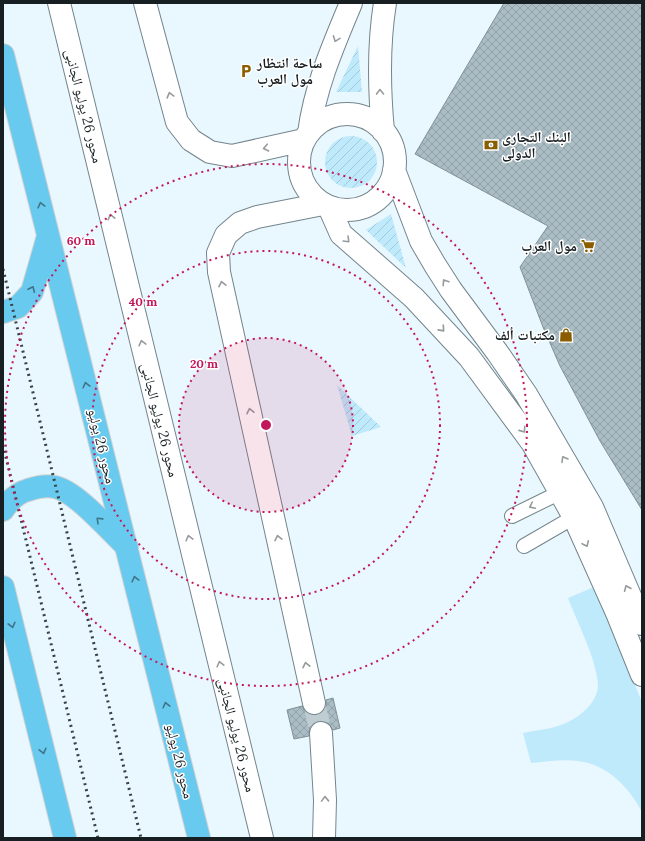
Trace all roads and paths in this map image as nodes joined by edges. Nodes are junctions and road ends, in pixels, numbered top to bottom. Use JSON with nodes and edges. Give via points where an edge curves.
{"nodes":[{"id":1,"x":59,"y":3,"type":"edge"},
{"id":2,"x":145,"y":3,"type":"edge"},
{"id":3,"x":351,"y":3,"type":"edge"},
{"id":4,"x":385,"y":3,"type":"edge"},
{"id":5,"x":3,"y":55,"type":"edge"},
{"id":6,"x":384,"y":131,"type":"junction"},
{"id":7,"x":306,"y":137,"type":"junction"},
{"id":8,"x":394,"y":170,"type":"junction"},
{"id":9,"x":326,"y":205,"type":"junction"},
{"id":10,"x":48,"y":235,"type":"junction"},
{"id":11,"x":3,"y":312,"type":"edge"},
{"id":12,"x":569,"y":488,"type":"junction"},
{"id":13,"x":592,"y":507,"type":"junction"},
{"id":14,"x":3,"y":510,"type":"edge"},
{"id":15,"x":512,"y":516,"type":"dead end"},
{"id":16,"x":574,"y":518,"type":"junction"},
{"id":17,"x":524,"y":546,"type":"dead end"},
{"id":18,"x":127,"y":548,"type":"junction"},
{"id":19,"x":3,"y":587,"type":"edge"},
{"id":20,"x":642,"y":624,"type":"edge"},
{"id":21,"x":642,"y":675,"type":"edge"},
{"id":22,"x":314,"y":703,"type":"tunnel mouth"},
{"id":23,"x":321,"y":733,"type":"tunnel mouth"},
{"id":24,"x":65,"y":838,"type":"edge"},
{"id":25,"x":199,"y":838,"type":"edge"},
{"id":26,"x":262,"y":838,"type":"edge"},
{"id":27,"x":324,"y":838,"type":"edge"}],
"edges":[{"from":26,"to":1,"type":"street","name":"محور 26 يوليو الجانبى","one_way":true},
{"from":7,"to":2,"type":"street","one_way":true,"via":[[232,156],[210,152],[191,140],[177,122]]},
{"from":3,"to":7,"type":"street","one_way":true,"via":[[317,90]]},
{"from":6,"to":4,"type":"street","one_way":true,"via":[[380,100],[380,62]]},
{"from":10,"to":5,"type":"highway","name":"محور 26 يوليو","one_way":true},
{"from":6,"to":7,"type":"street","via":[[371,120],[356,114],[340,114],[324,120]]},
{"from":6,"to":8,"type":"street","via":[[391,142]]},
{"from":7,"to":9,"type":"street","via":[[299,154],[299,169],[303,183],[311,195]]},
{"from":8,"to":9,"type":"street","via":[[391,182],[384,192],[365,206],[353,210]]},
{"from":12,"to":8,"type":"street","one_way":true,"via":[[526,394],[435,265],[421,241]]},
{"from":9,"to":12,"type":"street","one_way":true,"via":[[342,234],[414,298],[469,357]]},
{"from":22,"to":9,"type":"street","one_way":true,"via":[[219,272],[218,253],[226,235],[240,223],[257,217]]},
{"from":11,"to":10,"type":"highway","one_way":true,"via":[[18,307],[32,292]]},
{"from":18,"to":10,"type":"highway","name":"محور 26 يوليو","one_way":true},
{"from":12,"to":13,"type":"street"},
{"from":12,"to":15,"type":"lane","one_way":true},
{"from":12,"to":16,"type":"street"},
{"from":13,"to":16,"type":"lane"},
{"from":20,"to":13,"type":"street","one_way":true},
{"from":18,"to":14,"type":"highway","one_way":true,"via":[[72,494],[55,487],[38,486],[21,492],[7,503]]},
{"from":16,"to":17,"type":"lane"},
{"from":16,"to":21,"type":"street","one_way":true},
{"from":25,"to":18,"type":"highway","name":"محور 26 يوليو","one_way":true},
{"from":19,"to":24,"type":"highway","one_way":true},
{"from":27,"to":23,"type":"street","one_way":true,"via":[[325,800]]}]}
